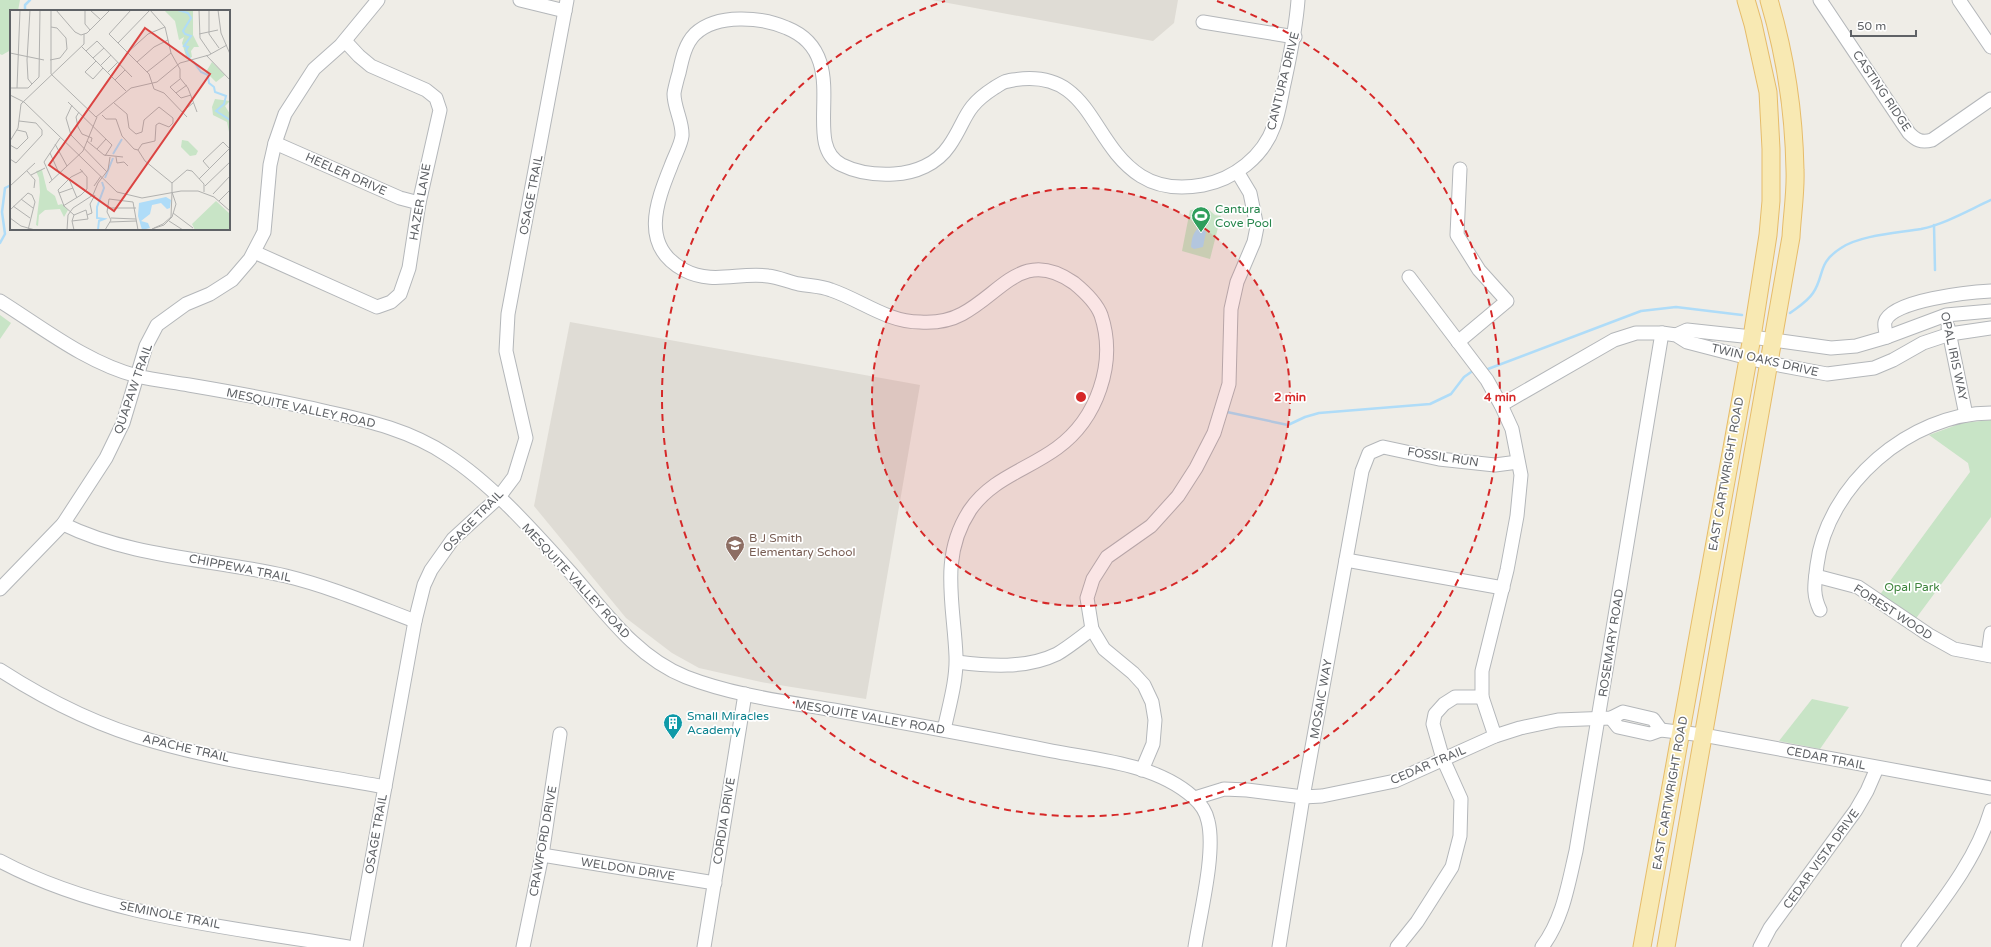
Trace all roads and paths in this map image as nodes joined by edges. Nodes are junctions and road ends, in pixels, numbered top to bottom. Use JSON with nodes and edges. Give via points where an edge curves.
{"nodes":[{"id":1,"x":378,"y":0,"type":"edge"},
{"id":2,"x":520,"y":0,"type":"edge"},
{"id":3,"x":1298,"y":0,"type":"edge"},
{"id":4,"x":1746,"y":0,"type":"edge"},
{"id":5,"x":1769,"y":0,"type":"edge"},
{"id":6,"x":1820,"y":0,"type":"edge"},
{"id":7,"x":1959,"y":0,"type":"edge"},
{"id":8,"x":566,"y":5,"type":"edge"},
{"id":9,"x":1203,"y":22,"type":"dead end"},
{"id":10,"x":1295,"y":36,"type":"junction"},
{"id":11,"x":345,"y":41,"type":"junction"},
{"id":12,"x":1991,"y":47,"type":"edge"},
{"id":13,"x":1991,"y":99,"type":"edge"},
{"id":14,"x":275,"y":144,"type":"junction"},
{"id":15,"x":1460,"y":169,"type":"dead end"},
{"id":16,"x":1238,"y":173,"type":"junction"},
{"id":17,"x":419,"y":203,"type":"junction"},
{"id":18,"x":254,"y":252,"type":"junction"},
{"id":19,"x":1409,"y":276,"type":"dead end"},
{"id":20,"x":1991,"y":291,"type":"edge"},
{"id":21,"x":1942,"y":296,"type":"junction"},
{"id":22,"x":4,"y":304,"type":"edge"},
{"id":23,"x":1991,"y":311,"type":"edge"},
{"id":24,"x":1946,"y":315,"type":"junction"},
{"id":25,"x":1991,"y":328,"type":"edge"},
{"id":26,"x":1662,"y":333,"type":"junction"},
{"id":27,"x":1950,"y":334,"type":"junction"},
{"id":28,"x":1676,"y":335,"type":"junction"},
{"id":29,"x":1752,"y":337,"type":"junction"},
{"id":30,"x":1887,"y":337,"type":"junction"},
{"id":31,"x":1772,"y":340,"type":"junction"},
{"id":32,"x":1458,"y":342,"type":"junction"},
{"id":33,"x":1747,"y":357,"type":"junction"},
{"id":34,"x":1768,"y":363,"type":"junction"},
{"id":35,"x":137,"y":376,"type":"junction"},
{"id":36,"x":1501,"y":405,"type":"junction"},
{"id":37,"x":1991,"y":413,"type":"edge"},
{"id":38,"x":1966,"y":415,"type":"junction"},
{"id":39,"x":1369,"y":453,"type":"joint"},
{"id":40,"x":1518,"y":462,"type":"junction"},
{"id":41,"x":498,"y":497,"type":"junction"},
{"id":42,"x":63,"y":524,"type":"junction"},
{"id":43,"x":1346,"y":560,"type":"junction"},
{"id":44,"x":1816,"y":576,"type":"junction"},
{"id":45,"x":1503,"y":588,"type":"junction"},
{"id":46,"x":0,"y":589,"type":"edge"},
{"id":47,"x":1820,"y":610,"type":"dead end"},
{"id":48,"x":415,"y":621,"type":"junction"},
{"id":49,"x":1092,"y":629,"type":"junction"},
{"id":50,"x":1991,"y":633,"type":"edge"},
{"id":51,"x":1989,"y":656,"type":"edge"},
{"id":52,"x":957,"y":662,"type":"junction"},
{"id":53,"x":0,"y":670,"type":"edge"},
{"id":54,"x":745,"y":694,"type":"junction"},
{"id":55,"x":1482,"y":697,"type":"junction"},
{"id":56,"x":1604,"y":718,"type":"junction"},
{"id":57,"x":944,"y":730,"type":"junction"},
{"id":58,"x":1681,"y":733,"type":"junction"},
{"id":59,"x":560,"y":734,"type":"dead end"},
{"id":60,"x":1703,"y":735,"type":"junction"},
{"id":61,"x":1495,"y":736,"type":"junction"},
{"id":62,"x":1443,"y":759,"type":"junction"},
{"id":63,"x":1877,"y":768,"type":"junction"},
{"id":64,"x":1142,"y":770,"type":"junction"},
{"id":65,"x":385,"y":787,"type":"junction"},
{"id":66,"x":1991,"y":788,"type":"edge"},
{"id":67,"x":1303,"y":797,"type":"junction"},
{"id":68,"x":1195,"y":798,"type":"junction"},
{"id":69,"x":1991,"y":810,"type":"edge"},
{"id":70,"x":542,"y":855,"type":"junction"},
{"id":71,"x":0,"y":861,"type":"edge"},
{"id":72,"x":715,"y":883,"type":"junction"},
{"id":73,"x":348,"y":947,"type":"edge"},
{"id":74,"x":356,"y":947,"type":"edge"},
{"id":75,"x":523,"y":947,"type":"edge"},
{"id":76,"x":704,"y":947,"type":"edge"},
{"id":77,"x":1195,"y":947,"type":"edge"},
{"id":78,"x":1279,"y":947,"type":"edge"},
{"id":79,"x":1397,"y":947,"type":"edge"},
{"id":80,"x":1542,"y":947,"type":"edge"},
{"id":81,"x":1642,"y":947,"type":"edge"},
{"id":82,"x":1666,"y":947,"type":"edge"},
{"id":83,"x":1760,"y":947,"type":"edge"},
{"id":84,"x":1908,"y":947,"type":"edge"}],
"edges":[{"from":1,"to":11,"type":"street","name":"QUAPAW TRAIL"},
{"from":2,"to":8,"type":"street"},
{"from":3,"to":10,"type":"street","name":"CANTURA DRIVE"},
{"from":4,"to":29,"type":"main road","name":"EAST CARTWRIGHT ROAD","via":[[1768,92],[1771,149],[1768,235]]},
{"from":5,"to":31,"type":"main road","name":"EAST CARTWRIGHT ROAD","via":[[1778,29],[1790,103],[1795,170],[1791,237]]},
{"from":6,"to":13,"type":"street","name":"CASTING RIDGE","via":[[1909,133],[1919,141],[1932,140]]},
{"from":7,"to":12,"type":"street"},
{"from":8,"to":41,"type":"street","name":"OSAGE TRAIL","via":[[508,314],[506,351],[526,438],[514,477]]},
{"from":9,"to":10,"type":"street"},
{"from":10,"to":16,"type":"street","name":"CANTURA DRIVE","via":[[1273,130],[1262,147]]},
{"from":11,"to":14,"type":"street","name":"QUAPAW TRAIL","via":[[314,69],[284,114]]},
{"from":11,"to":17,"type":"street","name":"HAZER LANE","via":[[371,66],[426,90],[436,98],[440,110]]},
{"from":14,"to":17,"type":"street","name":"HEELER DRIVE","via":[[400,198]]},
{"from":14,"to":18,"type":"street","name":"QUAPAW TRAIL","via":[[270,165],[264,232]]},
{"from":15,"to":32,"type":"street","via":[[1457,235],[1479,270],[1507,301]]},
{"from":16,"to":49,"type":"street","via":[[1250,193],[1257,227],[1254,242],[1237,282],[1231,309],[1229,384],[1214,433],[1178,496],[1150,526],[1107,556],[1093,579],[1087,598]]},
{"from":16,"to":52,"type":"street","name":"CANTURA DRIVE","via":[[1207,184],[1185,187],[1164,186],[1146,179],[1112,150],[1081,101],[1068,89],[1035,79],[1004,82],[975,101],[948,149],[937,160],[923,168],[904,174],[867,173],[838,164],[829,158],[825,148],[821,63],[814,48],[802,35],[778,25],[731,20],[712,24],[694,35],[683,53],[674,93],[682,137],[655,213],[656,236],[662,250],[676,266],[697,276],[715,278],[765,275],[834,291],[881,314],[908,322],[945,321],[961,315],[1014,275],[1032,270],[1052,271],[1069,279],[1099,308],[1105,330],[1106,368],[1100,390],[1087,416],[1074,433],[1056,449],[994,485],[978,500],[960,529],[954,546],[949,582]]},
{"from":17,"to":18,"type":"street","name":"HAZER LANE","via":[[409,268],[400,294],[391,302],[376,307]]},
{"from":18,"to":35,"type":"street","name":"QUAPAW TRAIL","via":[[232,280],[210,294],[186,304],[157,325],[146,346]]},
{"from":19,"to":32,"type":"street"},
{"from":20,"to":21,"type":"street","via":[[1961,292]]},
{"from":21,"to":24,"type":"street","name":"OPAL IRIS WAY"},
{"from":21,"to":30,"type":"street","via":[[1909,305],[1891,315],[1884,323]]},
{"from":22,"to":35,"type":"street","name":"MESQUITE VALLEY ROAD","via":[[103,363]]},
{"from":23,"to":24,"type":"street","name":"TWIN OAKS DRIVE"},
{"from":24,"to":27,"type":"street","name":"OPAL IRIS WAY"},
{"from":24,"to":30,"type":"street","name":"TWIN OAKS DRIVE"},
{"from":25,"to":27,"type":"street","name":"TWIN OAKS DRIVE"},
{"from":26,"to":28,"type":"street","name":"TWIN OAKS DRIVE"},
{"from":26,"to":36,"type":"street","name":"TWIN OAKS DRIVE","via":[[1636,333],[1614,340]]},
{"from":26,"to":56,"type":"street","name":"ROSEMARY ROAD"},
{"from":27,"to":34,"type":"street","name":"TWIN OAKS DRIVE","via":[[1923,343],[1874,368],[1827,374]]},
{"from":27,"to":38,"type":"street","name":"OPAL IRIS WAY"},
{"from":28,"to":29,"type":"street","name":"TWIN OAKS DRIVE","via":[[1687,330]]},
{"from":28,"to":33,"type":"street","name":"TWIN OAKS DRIVE","via":[[1688,342]]},
{"from":29,"to":31,"type":"street","name":"TWIN OAKS DRIVE"},
{"from":29,"to":33,"type":"main road","name":"EAST CARTWRIGHT ROAD"},
{"from":30,"to":31,"type":"street","name":"TWIN OAKS DRIVE","via":[[1856,346],[1831,348]]},
{"from":31,"to":34,"type":"main road","name":"EAST CARTWRIGHT ROAD"},
{"from":32,"to":36,"type":"street","via":[[1487,380]]},
{"from":33,"to":34,"type":"street","name":"TWIN OAKS DRIVE"},
{"from":33,"to":58,"type":"main road","name":"EAST CARTWRIGHT ROAD"},
{"from":34,"to":60,"type":"main road","name":"EAST CARTWRIGHT ROAD"},
{"from":35,"to":41,"type":"street","name":"MESQUITE VALLEY ROAD","via":[[282,401],[388,427],[449,455]]},
{"from":35,"to":42,"type":"street","name":"QUAPAW TRAIL","via":[[112,449]]},
{"from":36,"to":40,"type":"street","via":[[1512,429]]},
{"from":37,"to":38,"type":"street"},
{"from":38,"to":44,"type":"street","via":[[1920,431],[1892,448],[1857,480],[1833,515],[1823,536]]},
{"from":39,"to":40,"type":"street","name":"FOSSIL RUN","via":[[1383,447],[1439,459],[1495,465]]},
{"from":39,"to":43,"type":"street","name":"MOSAIC WAY","via":[[1362,472]]},
{"from":40,"to":45,"type":"street","via":[[1521,475]]},
{"from":41,"to":48,"type":"street","name":"OSAGE TRAIL","via":[[466,525],[441,555],[424,585]]},
{"from":41,"to":54,"type":"street","name":"MESQUITE VALLEY ROAD","via":[[626,637],[655,660],[681,675]]},
{"from":42,"to":46,"type":"street","name":"QUAPAW TRAIL"},
{"from":42,"to":48,"type":"street","name":"CHIPPEWA TRAIL","via":[[85,535],[153,552],[312,583]]},
{"from":43,"to":45,"type":"street"},
{"from":43,"to":67,"type":"street","name":"MOSAIC WAY"},
{"from":44,"to":47,"type":"street","via":[[1814,596]]},
{"from":44,"to":51,"type":"street","name":"FOREST WOOD","via":[[1858,587],[1954,649]]},
{"from":45,"to":55,"type":"street","via":[[1482,671]]},
{"from":48,"to":65,"type":"street","name":"OSAGE TRAIL"},
{"from":49,"to":52,"type":"street","via":[[1057,654],[1036,660],[999,665]]},
{"from":49,"to":64,"type":"street","via":[[1104,649],[1144,685],[1152,702],[1155,720],[1153,744]]},
{"from":50,"to":51,"type":"street"},
{"from":52,"to":57,"type":"street","name":"CANTURA DRIVE"},
{"from":53,"to":65,"type":"street","name":"APACHE TRAIL","via":[[50,700],[156,742],[227,758]]},
{"from":54,"to":57,"type":"street","name":"MESQUITE VALLEY ROAD"},
{"from":54,"to":72,"type":"street","name":"CORDIA DRIVE"},
{"from":55,"to":61,"type":"street"},
{"from":55,"to":62,"type":"street","via":[[1455,697],[1435,714],[1433,724]]},
{"from":56,"to":58,"type":"street","name":"CEDAR TRAIL","via":[[1623,712],[1653,719],[1661,730]]},
{"from":56,"to":61,"type":"street","name":"CEDAR TRAIL","via":[[1558,720]]},
{"from":56,"to":80,"type":"street","name":"ROSEMARY ROAD","via":[[1564,906]]},
{"from":57,"to":64,"type":"street","name":"MESQUITE VALLEY ROAD"},
{"from":58,"to":60,"type":"street","name":"CEDAR TRAIL"},
{"from":58,"to":81,"type":"main road","name":"EAST CARTWRIGHT ROAD"},
{"from":59,"to":70,"type":"street","name":"CRAWFORD DRIVE"},
{"from":60,"to":63,"type":"street","name":"CEDAR TRAIL"},
{"from":60,"to":82,"type":"main road","name":"EAST CARTWRIGHT ROAD"},
{"from":61,"to":62,"type":"street","name":"CEDAR TRAIL"},
{"from":62,"to":67,"type":"street","name":"CEDAR TRAIL","via":[[1395,781],[1322,796]]},
{"from":62,"to":79,"type":"street","via":[[1461,800],[1460,836],[1452,867],[1417,922]]},
{"from":63,"to":66,"type":"street","name":"CEDAR TRAIL"},
{"from":63,"to":83,"type":"street","name":"CEDAR VISTA DRIVE","via":[[1856,810],[1770,928]]},
{"from":64,"to":68,"type":"street","name":"MESQUITE VALLEY ROAD","via":[[1175,783]]},
{"from":65,"to":74,"type":"street","name":"OSAGE TRAIL"},
{"from":67,"to":68,"type":"street","name":"CEDAR TRAIL","via":[[1224,789]]},
{"from":67,"to":78,"type":"street","name":"MOSAIC WAY"},
{"from":68,"to":77,"type":"street","name":"MESQUITE VALLEY ROAD","via":[[1204,809],[1211,837]]},
{"from":69,"to":84,"type":"street","via":[[1982,836],[1968,862]]},
{"from":70,"to":72,"type":"street","name":"WELDON DRIVE"},
{"from":70,"to":75,"type":"street","name":"CRAWFORD DRIVE"},
{"from":71,"to":73,"type":"street","name":"SEMINOLE TRAIL","via":[[46,881],[118,906]]},
{"from":72,"to":76,"type":"street","name":"CORDIA DRIVE"}]}
